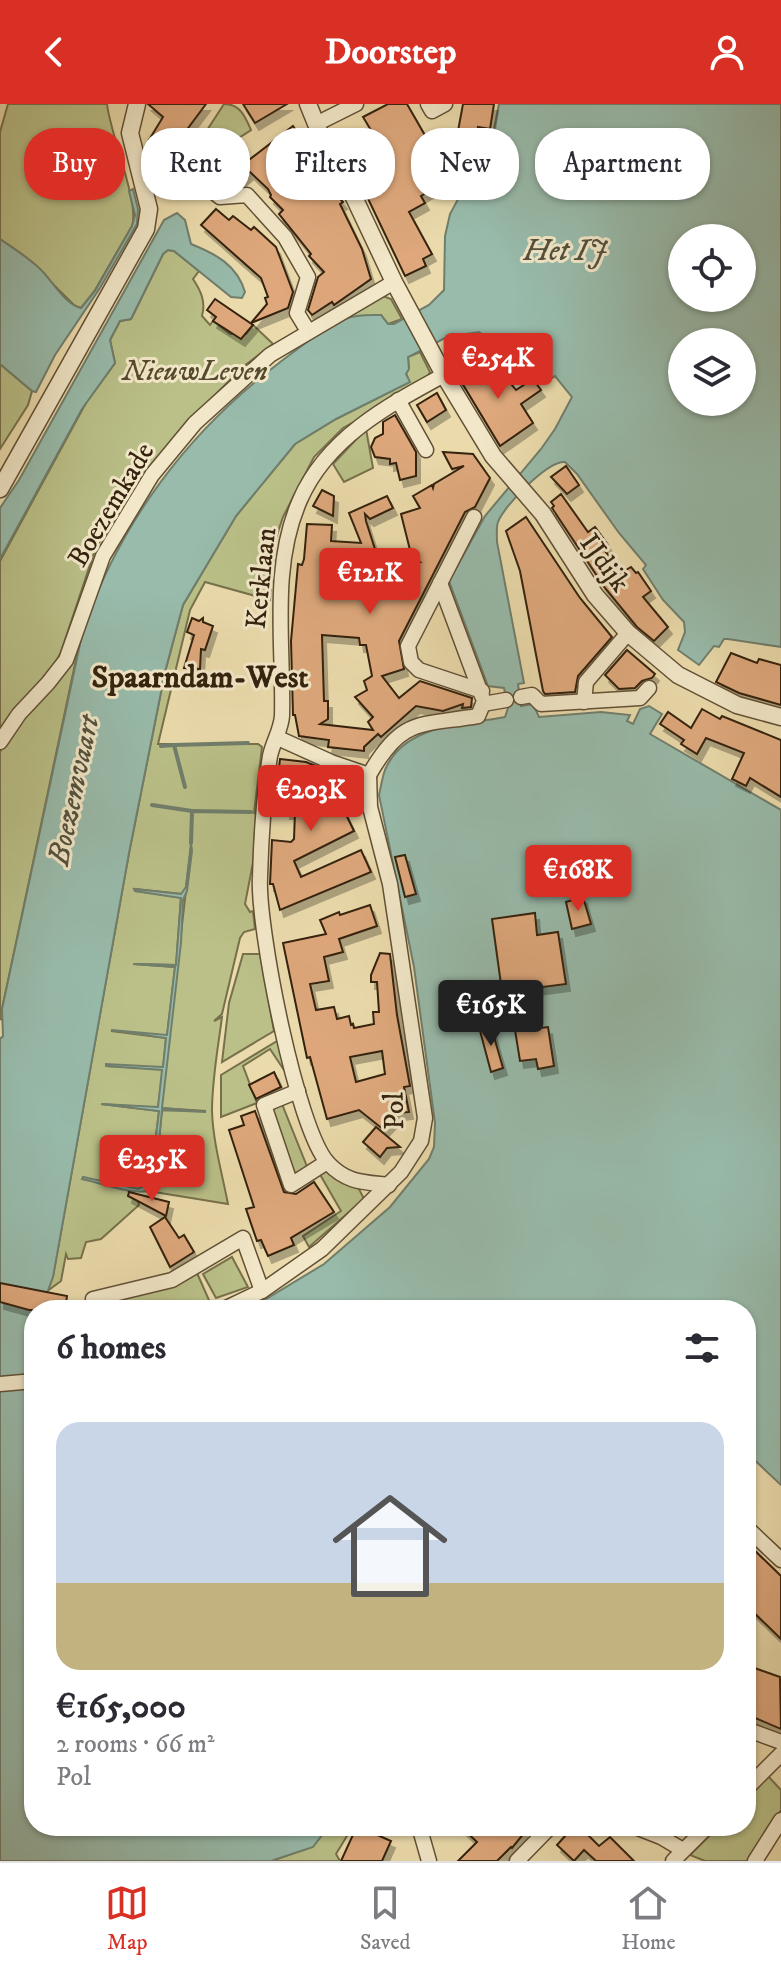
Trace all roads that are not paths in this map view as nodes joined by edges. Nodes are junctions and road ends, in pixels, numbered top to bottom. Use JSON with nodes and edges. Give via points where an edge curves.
{"nodes":[{"id":1,"x":137,"y":104,"type":"edge"},
{"id":2,"x":308,"y":104,"type":"edge"},
{"id":3,"x":356,"y":104,"type":"edge"},
{"id":4,"x":428,"y":104,"type":"edge"},
{"id":5,"x":445,"y":104,"type":"edge"},
{"id":6,"x":316,"y":124,"type":"junction"},
{"id":7,"x":250,"y":198,"type":"edge"},
{"id":8,"x":394,"y":282,"type":"junction"},
{"id":9,"x":308,"y":331,"type":"junction"},
{"id":10,"x":444,"y":375,"type":"junction"},
{"id":11,"x":398,"y":400,"type":"junction"},
{"id":12,"x":426,"y":450,"type":"dead end"},
{"id":13,"x":0,"y":489,"type":"edge"},
{"id":14,"x":474,"y":517,"type":"dead end"},
{"id":15,"x":440,"y":583,"type":"junction"},
{"id":16,"x":628,"y":633,"type":"junction"},
{"id":17,"x":649,"y":688,"type":"dead end"},
{"id":18,"x":482,"y":698,"type":"junction"},
{"id":19,"x":584,"y":702,"type":"junction"},
{"id":20,"x":781,"y":717,"type":"edge"},
{"id":21,"x":278,"y":738,"type":"junction"},
{"id":22,"x":0,"y":742,"type":"edge"},
{"id":23,"x":369,"y":775,"type":"junction"},
{"id":24,"x":298,"y":1091,"type":"junction"},
{"id":25,"x":327,"y":1162,"type":"junction"},
{"id":26,"x":389,"y":1185,"type":"junction"},
{"id":27,"x":262,"y":1291,"type":"junction"},
{"id":28,"x":93,"y":1299,"type":"dead end"},
{"id":29,"x":243,"y":1300,"type":"edge"},
{"id":30,"x":24,"y":1382,"type":"edge"},
{"id":31,"x":0,"y":1384,"type":"edge"},
{"id":32,"x":756,"y":1536,"type":"edge"},
{"id":33,"x":781,"y":1560,"type":"edge"},
{"id":34,"x":756,"y":1733,"type":"edge"},
{"id":35,"x":781,"y":1742,"type":"edge"},
{"id":36,"x":781,"y":1754,"type":"edge"},
{"id":37,"x":756,"y":1779,"type":"edge"},
{"id":38,"x":781,"y":1820,"type":"edge"},
{"id":39,"x":422,"y":1836,"type":"edge"},
{"id":40,"x":541,"y":1836,"type":"edge"},
{"id":41,"x":658,"y":1836,"type":"edge"},
{"id":42,"x":698,"y":1836,"type":"edge"},
{"id":43,"x":678,"y":1856,"type":"edge"},
{"id":44,"x":429,"y":1861,"type":"edge"},
{"id":45,"x":517,"y":1861,"type":"edge"},
{"id":46,"x":755,"y":1861,"type":"edge"}],
"edges":[{"from":1,"to":13,"type":"street","via":[[130,133],[149,209],[146,229]]},
{"from":2,"to":6,"type":"street","name":"IJdijk"},
{"from":3,"to":6,"type":"street"},
{"from":4,"to":5,"type":"street","via":[[432,111]]},
{"from":6,"to":8,"type":"street","name":"IJdijk"},
{"from":7,"to":9,"type":"street","via":[[285,237],[308,277],[297,313]]},
{"from":8,"to":9,"type":"street","name":"Boezemkade"},
{"from":8,"to":10,"type":"street","name":"IJdijk"},
{"from":9,"to":22,"type":"street","name":"Boezemkade","via":[[270,355],[204,414],[152,475],[103,556],[66,660]]},
{"from":10,"to":11,"type":"street","name":"Kerklaan"},
{"from":10,"to":16,"type":"street","name":"IJdijk","via":[[493,456],[543,514],[595,595]]},
{"from":11,"to":12,"type":"street"},
{"from":11,"to":21,"type":"street","name":"Kerklaan","via":[[333,450],[315,472],[289,529],[279,634]]},
{"from":14,"to":15,"type":"street"},
{"from":15,"to":18,"type":"street"},
{"from":15,"to":18,"type":"street","via":[[409,640],[411,662]]},
{"from":16,"to":19,"type":"street","via":[[586,682]]},
{"from":16,"to":20,"type":"street","name":"IJdijk","via":[[678,675],[710,693]]},
{"from":17,"to":19,"type":"street","via":[[640,698]]},
{"from":18,"to":19,"type":"street"},
{"from":18,"to":23,"type":"street","via":[[478,716],[411,726],[384,748]]},
{"from":21,"to":23,"type":"street"},
{"from":21,"to":24,"type":"street","name":"Kerklaan","via":[[271,753],[259,879],[262,927]]},
{"from":23,"to":26,"type":"street","name":"Pol","via":[[370,807],[390,884],[425,1118],[421,1141]]},
{"from":24,"to":25,"type":"street","name":"Kerklaan"},
{"from":24,"to":25,"type":"street","via":[[264,1105],[291,1185]]},
{"from":25,"to":26,"type":"street","via":[[351,1181]]},
{"from":26,"to":27,"type":"street","name":"Pol","via":[[322,1249]]},
{"from":27,"to":28,"type":"street","via":[[243,1238],[172,1280]]},
{"from":27,"to":29,"type":"street","name":"Pol"},
{"from":30,"to":31,"type":"street"},
{"from":32,"to":33,"type":"street"},
{"from":34,"to":35,"type":"street"},
{"from":36,"to":37,"type":"street"},
{"from":38,"to":46,"type":"street"},
{"from":39,"to":44,"type":"street"},
{"from":40,"to":45,"type":"street"},
{"from":41,"to":43,"type":"street"},
{"from":42,"to":43,"type":"street"}]}
